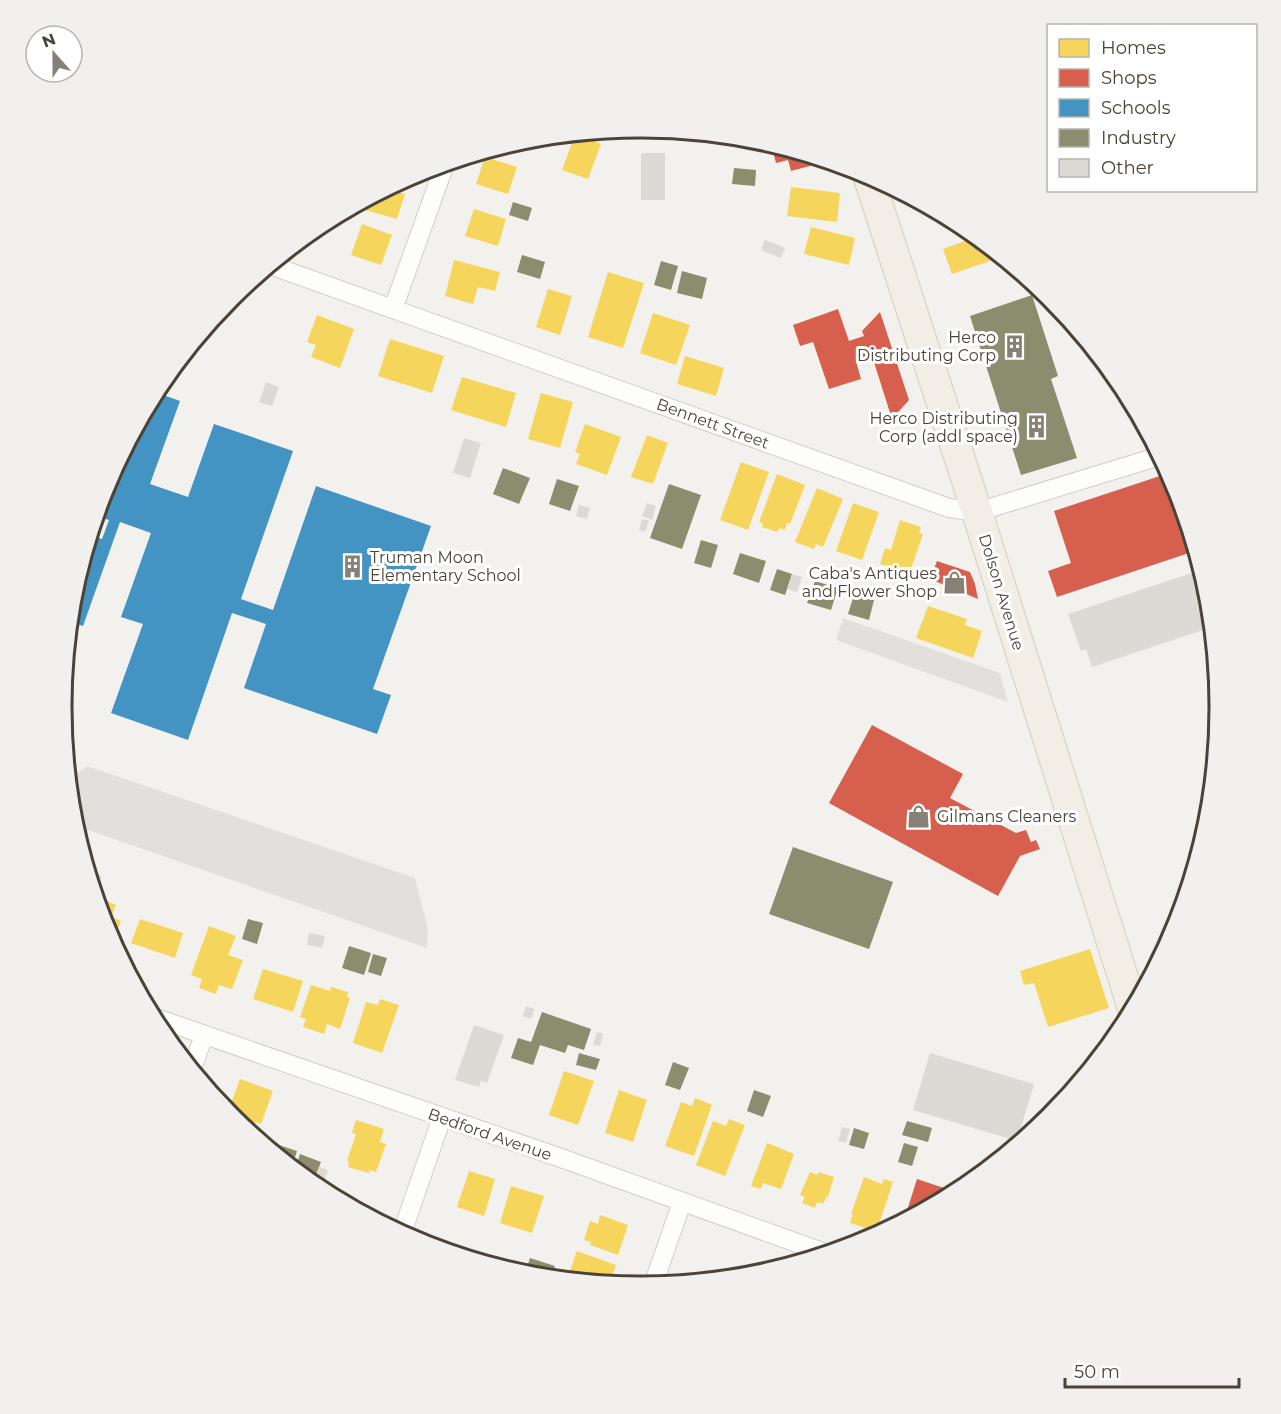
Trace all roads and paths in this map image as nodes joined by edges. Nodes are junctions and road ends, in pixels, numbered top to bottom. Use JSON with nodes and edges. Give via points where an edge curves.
{"nodes":[{"id":1,"x":441,"y":175,"type":"edge"},
{"id":2,"x":872,"y":188,"type":"edge"},
{"id":3,"x":280,"y":268,"type":"edge"},
{"id":4,"x":393,"y":309,"type":"junction"},
{"id":5,"x":1151,"y":459,"type":"edge"},
{"id":6,"x":977,"y":512,"type":"junction"},
{"id":7,"x":1129,"y":998,"type":"edge"},
{"id":8,"x":167,"y":1022,"type":"edge"},
{"id":9,"x":204,"y":1035,"type":"junction"},
{"id":10,"x":195,"y":1060,"type":"edge"},
{"id":11,"x":442,"y":1117,"type":"junction"},
{"id":12,"x":682,"y":1202,"type":"junction"},
{"id":13,"x":405,"y":1224,"type":"edge"},
{"id":14,"x":812,"y":1248,"type":"edge"},
{"id":15,"x":656,"y":1275,"type":"edge"}],
"edges":[{"from":1,"to":4,"type":"street"},
{"from":2,"to":6,"type":"main road","name":"Dolson Avenue"},
{"from":3,"to":4,"type":"street","name":"Bennett Street"},
{"from":4,"to":6,"type":"street","name":"Bennett Street","via":[[949,508]]},
{"from":5,"to":6,"type":"street","name":"Bennett Street"},
{"from":6,"to":7,"type":"main road","name":"Dolson Avenue"},
{"from":8,"to":9,"type":"street","name":"Bedford Avenue"},
{"from":9,"to":10,"type":"street"},
{"from":9,"to":11,"type":"street","name":"Bedford Avenue"},
{"from":11,"to":12,"type":"street","name":"Bedford Avenue"},
{"from":11,"to":13,"type":"street"},
{"from":12,"to":14,"type":"street","name":"Bedford Avenue"},
{"from":12,"to":15,"type":"street"}]}
